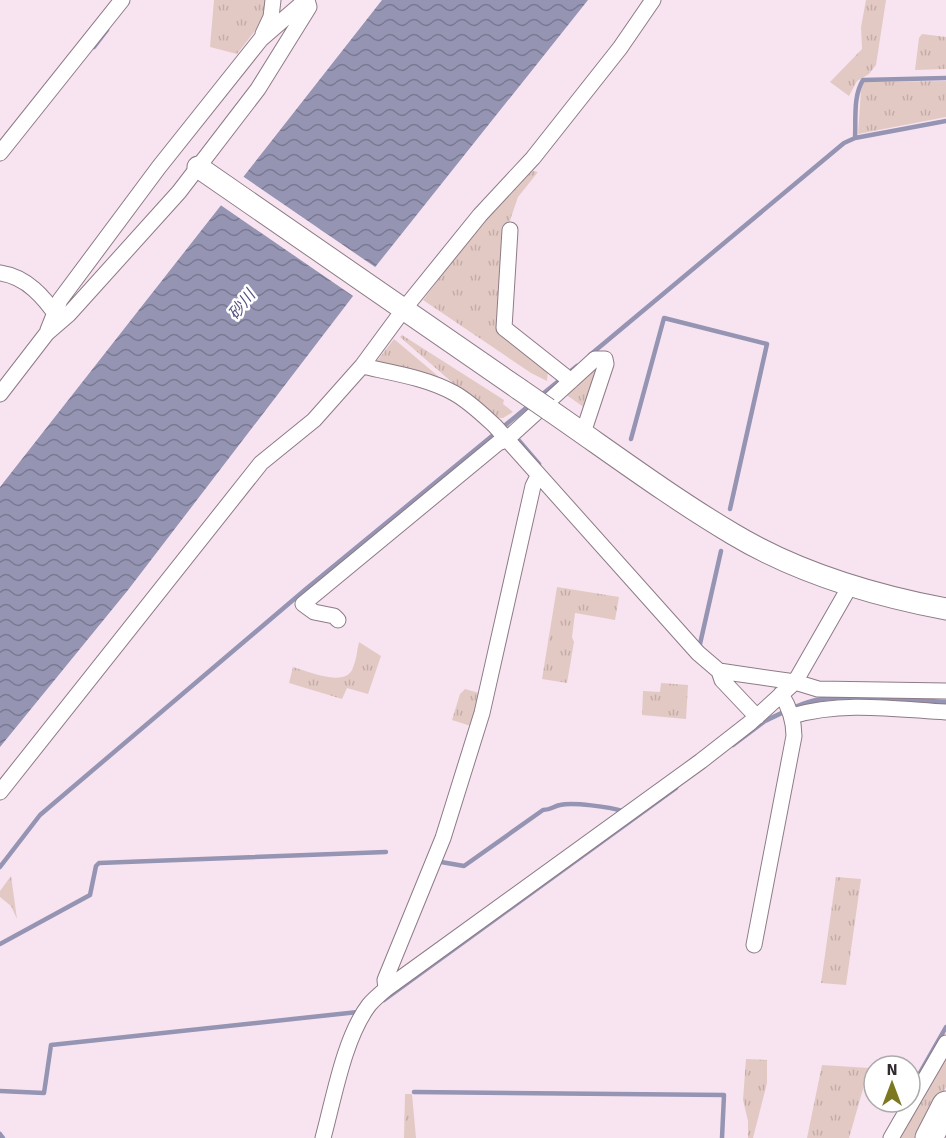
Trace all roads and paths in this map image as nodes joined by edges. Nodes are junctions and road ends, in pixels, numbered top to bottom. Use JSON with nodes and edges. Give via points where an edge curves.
{"nodes":[{"id":1,"x":122,"y":0,"type":"edge"},
{"id":2,"x":273,"y":0,"type":"edge"},
{"id":3,"x":307,"y":0,"type":"edge"},
{"id":4,"x":653,"y":0,"type":"edge"},
{"id":5,"x":261,"y":39,"type":"junction"},
{"id":6,"x":0,"y":153,"type":"edge"},
{"id":7,"x":206,"y":173,"type":"junction"},
{"id":8,"x":510,"y":230,"type":"dead end"},
{"id":9,"x":0,"y":273,"type":"edge"},
{"id":10,"x":404,"y":309,"type":"junction"},
{"id":11,"x":57,"y":317,"type":"junction"},
{"id":12,"x":363,"y":366,"type":"junction"},
{"id":13,"x":566,"y":378,"type":"junction"},
{"id":14,"x":0,"y":394,"type":"edge"},
{"id":15,"x":505,"y":433,"type":"junction"},
{"id":16,"x":583,"y":433,"type":"junction"},
{"id":17,"x":538,"y":476,"type":"junction"},
{"id":18,"x":850,"y":586,"type":"junction"},
{"id":19,"x":946,"y":609,"type":"edge"},
{"id":20,"x":338,"y":620,"type":"dead end"},
{"id":21,"x":722,"y":672,"type":"junction"},
{"id":22,"x":795,"y":682,"type":"junction"},
{"id":23,"x":946,"y":691,"type":"edge"},
{"id":24,"x":788,"y":707,"type":"junction"},
{"id":25,"x":946,"y":712,"type":"edge"},
{"id":26,"x":757,"y":717,"type":"junction"},
{"id":27,"x":0,"y":792,"type":"edge"},
{"id":28,"x":754,"y":945,"type":"dead end"},
{"id":29,"x":386,"y":989,"type":"junction"},
{"id":30,"x":946,"y":1043,"type":"edge"},
{"id":31,"x":946,"y":1105,"type":"edge"},
{"id":32,"x":323,"y":1138,"type":"edge"},
{"id":33,"x":891,"y":1138,"type":"edge"},
{"id":34,"x":929,"y":1138,"type":"edge"}],
"edges":[{"from":1,"to":6,"type":"street"},
{"from":2,"to":5,"type":"street","via":[[271,17]]},
{"from":3,"to":5,"type":"street"},
{"from":3,"to":7,"type":"street","via":[[309,7]]},
{"from":4,"to":10,"type":"street","via":[[533,158],[480,215]]},
{"from":5,"to":11,"type":"street","via":[[60,300]]},
{"from":7,"to":10,"type":"street"},
{"from":7,"to":11,"type":"street"},
{"from":8,"to":13,"type":"street","via":[[504,328]]},
{"from":9,"to":11,"type":"street","via":[[29,284]]},
{"from":10,"to":12,"type":"street"},
{"from":10,"to":16,"type":"street","bridge":true},
{"from":11,"to":14,"type":"street"},
{"from":12,"to":15,"type":"street","via":[[426,381],[453,392]]},
{"from":12,"to":27,"type":"street","via":[[314,420],[261,463]]},
{"from":13,"to":15,"type":"street"},
{"from":13,"to":16,"type":"street","via":[[596,359],[605,358]]},
{"from":15,"to":17,"type":"street"},
{"from":15,"to":20,"type":"street","via":[[498,443],[303,604]]},
{"from":16,"to":18,"type":"street","via":[[734,534],[773,555]]},
{"from":17,"to":21,"type":"street","via":[[698,653]]},
{"from":17,"to":29,"type":"street","via":[[532,486],[482,713],[443,838],[385,980]]},
{"from":18,"to":19,"type":"street"},
{"from":18,"to":22,"type":"street"},
{"from":21,"to":22,"type":"street"},
{"from":21,"to":26,"type":"street","via":[[722,680]]},
{"from":22,"to":23,"type":"street","via":[[818,689]]},
{"from":22,"to":24,"type":"street"},
{"from":24,"to":25,"type":"street","via":[[807,711],[838,707]]},
{"from":24,"to":26,"type":"street"},
{"from":24,"to":28,"type":"street","via":[[794,736]]},
{"from":26,"to":29,"type":"street"},
{"from":29,"to":32,"type":"street","via":[[358,1023]]},
{"from":30,"to":33,"type":"street"},
{"from":31,"to":34,"type":"highway"}]}
